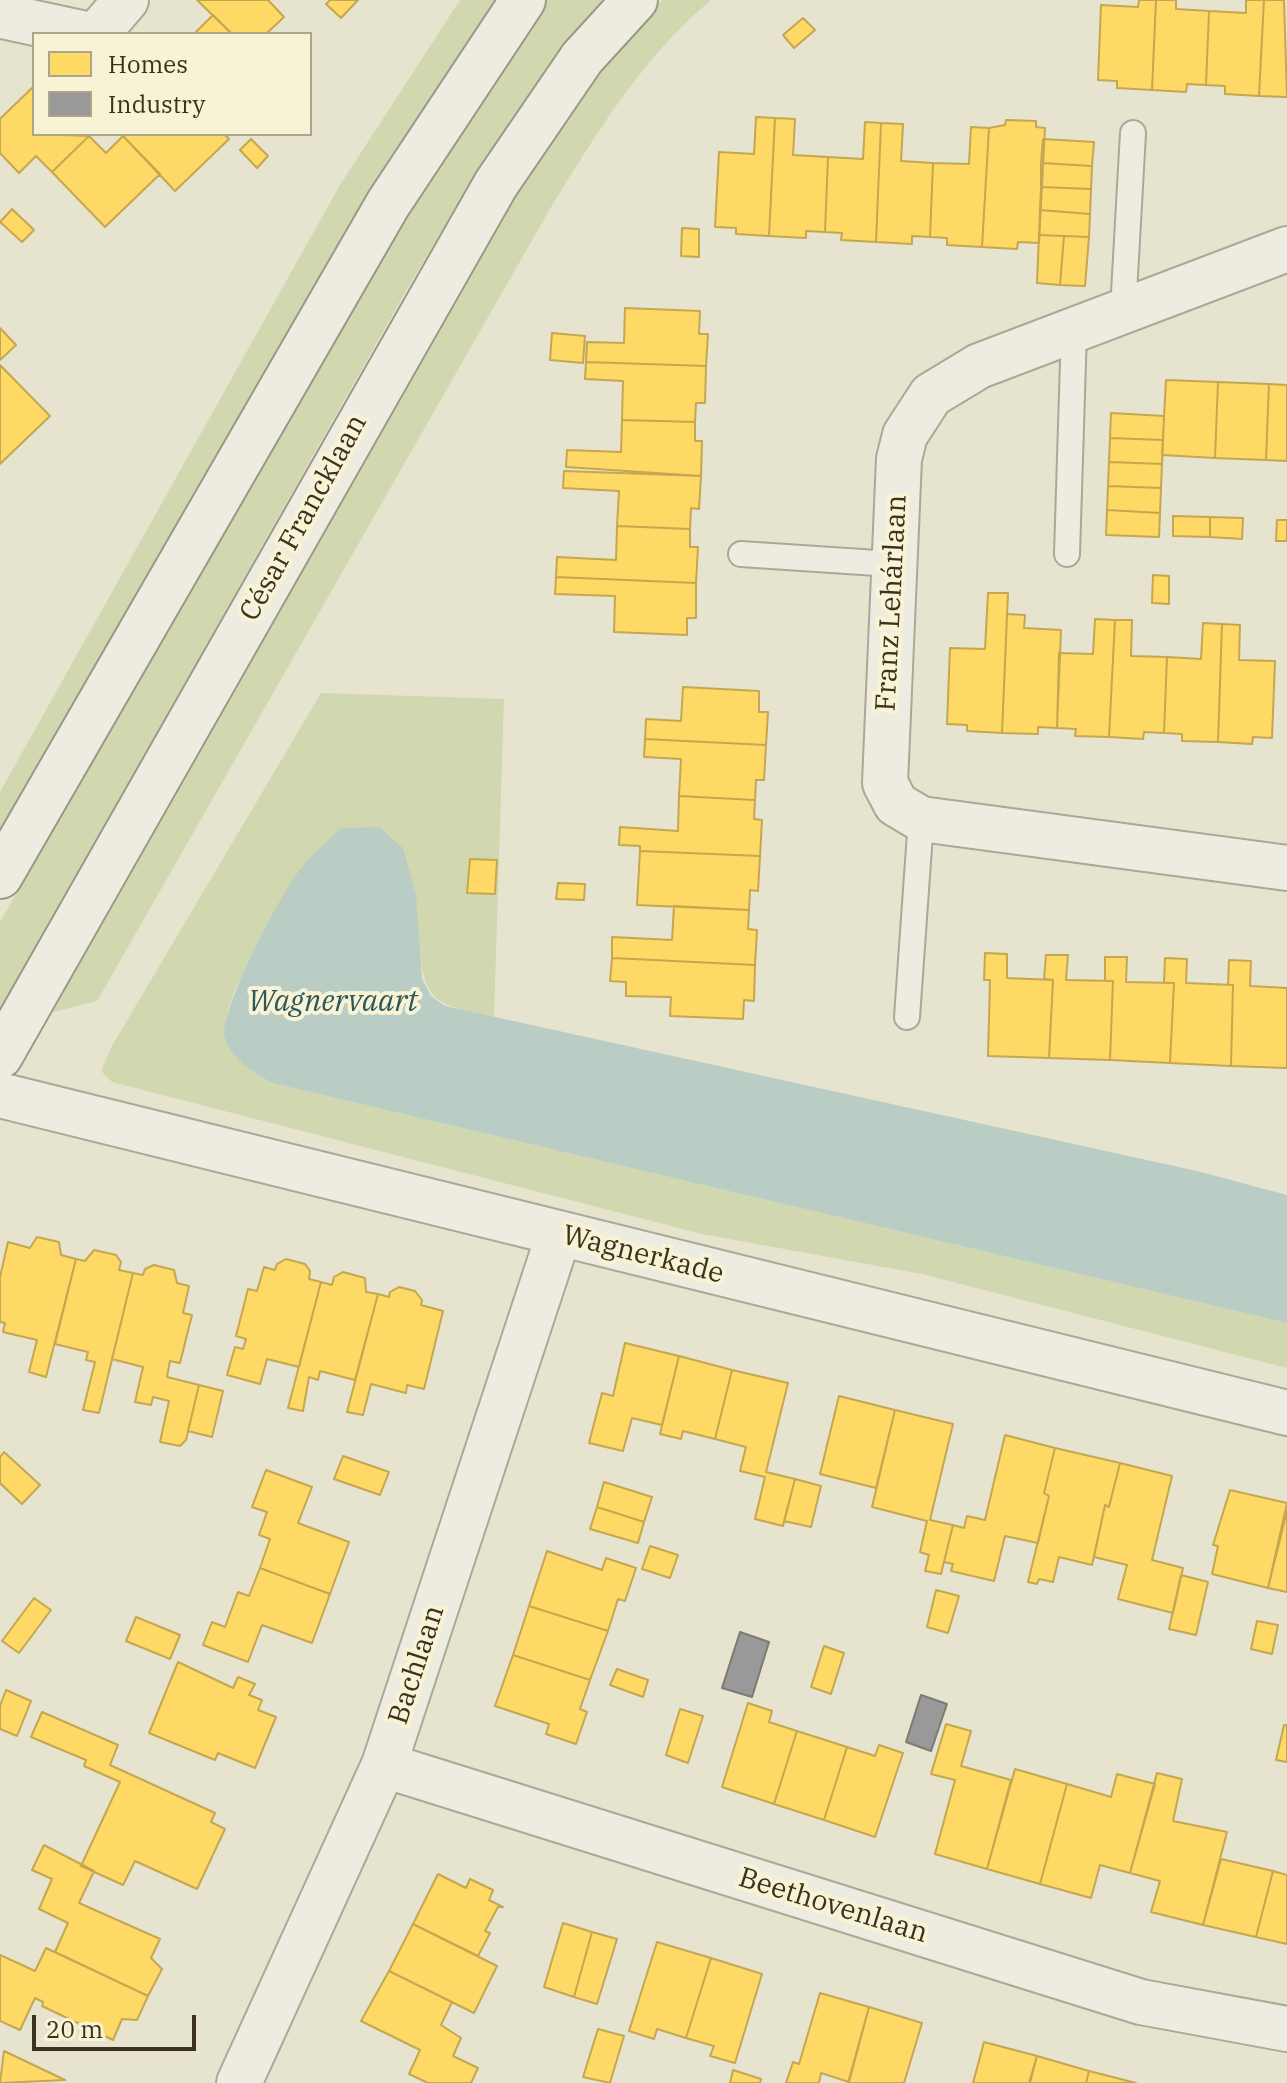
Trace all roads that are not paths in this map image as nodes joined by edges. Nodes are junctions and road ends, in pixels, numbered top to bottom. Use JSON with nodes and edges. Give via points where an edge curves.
{"nodes":[{"id":1,"x":126,"y":0,"type":"edge"},
{"id":2,"x":523,"y":0,"type":"edge"},
{"id":3,"x":635,"y":0,"type":"edge"},
{"id":4,"x":7,"y":12,"type":"edge"},
{"id":5,"x":79,"y":32,"type":"edge"},
{"id":6,"x":99,"y":32,"type":"edge"},
{"id":7,"x":1133,"y":133,"type":"dead end"},
{"id":8,"x":1287,"y":249,"type":"edge"},
{"id":9,"x":1123,"y":311,"type":"junction"},
{"id":10,"x":1074,"y":330,"type":"junction"},
{"id":11,"x":741,"y":554,"type":"dead end"},
{"id":12,"x":1067,"y":554,"type":"dead end"},
{"id":13,"x":892,"y":564,"type":"junction"},
{"id":14,"x":921,"y":819,"type":"junction"},
{"id":15,"x":1287,"y":868,"type":"edge"},
{"id":16,"x":0,"y":876,"type":"edge"},
{"id":17,"x":907,"y":1017,"type":"dead end"},
{"id":18,"x":0,"y":1056,"type":"edge"},
{"id":19,"x":0,"y":1095,"type":"edge"},
{"id":20,"x":559,"y":1234,"type":"junction"},
{"id":21,"x":1287,"y":1413,"type":"edge"},
{"id":22,"x":384,"y":1765,"type":"junction"},
{"id":23,"x":1287,"y":2029,"type":"edge"},
{"id":24,"x":239,"y":2083,"type":"edge"}],
"edges":[{"from":1,"to":6,"type":"street"},
{"from":2,"to":16,"type":"street","via":[[388,204]]},
{"from":3,"to":18,"type":"street","name":"César Francklaan","via":[[582,58],[496,184]]},
{"from":4,"to":5,"type":"street"},
{"from":7,"to":9,"type":"lane"},
{"from":8,"to":9,"type":"street","name":"Franz Lehárlaan"},
{"from":9,"to":10,"type":"street","name":"Franz Lehárlaan"},
{"from":10,"to":12,"type":"lane"},
{"from":10,"to":13,"type":"street","name":"Franz Lehárlaan","via":[[979,366],[931,395],[905,435],[899,459]]},
{"from":11,"to":13,"type":"lane"},
{"from":13,"to":14,"type":"street","name":"Franz Lehárlaan","via":[[885,783],[896,804]]},
{"from":14,"to":15,"type":"street"},
{"from":14,"to":17,"type":"lane"},
{"from":19,"to":20,"type":"street","name":"Wagnerkade"},
{"from":20,"to":21,"type":"street","name":"Wagnerkade"},
{"from":20,"to":22,"type":"street","name":"Bachlaan"},
{"from":22,"to":23,"type":"street","name":"Beethovenlaan","via":[[1141,2002]]},
{"from":22,"to":24,"type":"street","name":"Bachlaan"}]}
